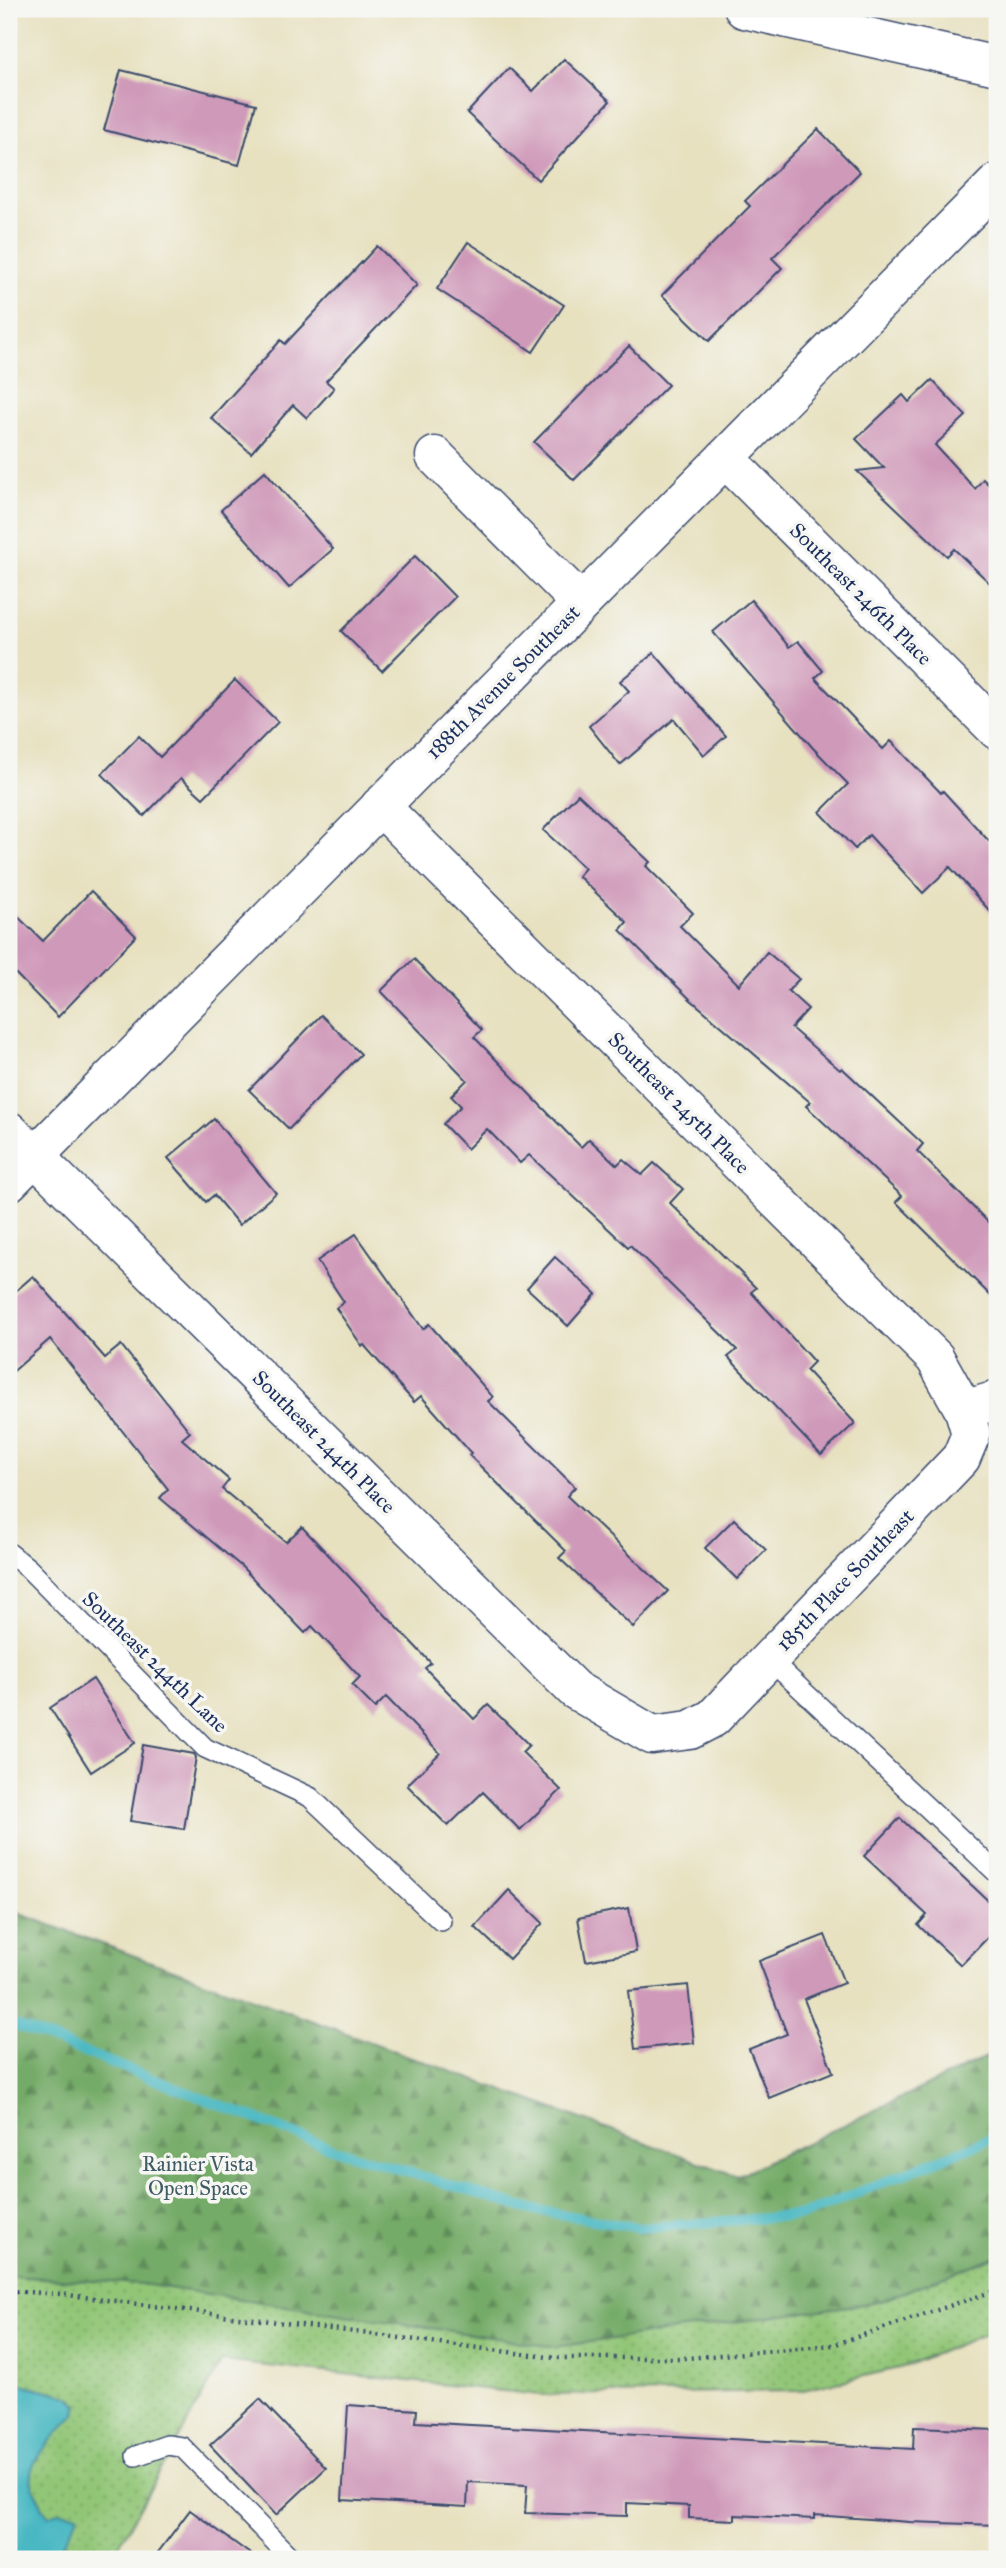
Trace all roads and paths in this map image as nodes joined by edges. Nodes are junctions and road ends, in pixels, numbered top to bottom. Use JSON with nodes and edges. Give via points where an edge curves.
{"nodes":[{"id":1,"x":744,"y":9,"type":"edge"},
{"id":2,"x":997,"y":66,"type":"edge"},
{"id":3,"x":997,"y":183,"type":"edge"},
{"id":4,"x":435,"y":456,"type":"dead end"},
{"id":5,"x":725,"y":458,"type":"junction"},
{"id":6,"x":581,"y":603,"type":"junction"},
{"id":7,"x":997,"y":730,"type":"edge"},
{"id":8,"x":380,"y":806,"type":"junction"},
{"id":9,"x":17,"y":1157,"type":"edge"},
{"id":10,"x":980,"y":1405,"type":"edge"},
{"id":11,"x":9,"y":1553,"type":"edge"},
{"id":12,"x":769,"y":1659,"type":"junction"},
{"id":13,"x":652,"y":1735,"type":"joint"},
{"id":14,"x":997,"y":1872,"type":"edge"},
{"id":15,"x":442,"y":1922,"type":"dead end"},
{"id":16,"x":997,"y":2290,"type":"edge"},
{"id":17,"x":9,"y":2291,"type":"edge"},
{"id":18,"x":136,"y":2456,"type":"dead end"},
{"id":19,"x":292,"y":2559,"type":"edge"}],
"edges":[{"from":1,"to":2,"type":"street"},
{"from":3,"to":5,"type":"street","name":"188th Avenue Southeast"},
{"from":4,"to":6,"type":"street"},
{"from":5,"to":6,"type":"street","name":"188th Avenue Southeast"},
{"from":5,"to":7,"type":"street","name":"Southeast 246th Place"},
{"from":6,"to":8,"type":"street","name":"188th Avenue Southeast"},
{"from":8,"to":9,"type":"street","name":"188th Avenue Southeast"},
{"from":8,"to":10,"type":"street","name":"Southeast 245th Place"},
{"from":9,"to":13,"type":"street","name":"Southeast 244th Place","via":[[575,1690]]},
{"from":10,"to":12,"type":"street","name":"185th Place Southeast","via":[[961,1458]]},
{"from":11,"to":15,"type":"lane","name":"Southeast 244th Lane","via":[[205,1748],[310,1797]]},
{"from":12,"to":13,"type":"street","name":"185th Place Southeast","via":[[713,1718],[690,1730]]},
{"from":12,"to":14,"type":"lane"},
{"from":16,"to":17,"type":"path","via":[[833,2345],[688,2358],[555,2358]]},
{"from":18,"to":19,"type":"lane","via":[[167,2445],[182,2447]]}]}
